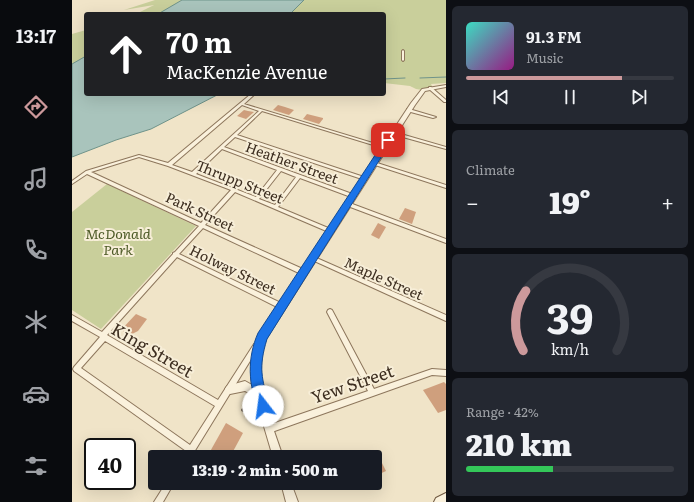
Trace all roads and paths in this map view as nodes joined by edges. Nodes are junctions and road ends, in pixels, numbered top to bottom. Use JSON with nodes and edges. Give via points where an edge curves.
{"nodes":[{"id":1,"x":403,"y":51,"type":"dead end"},
{"id":2,"x":403,"y":60,"type":"dead end"},
{"id":3,"x":446,"y":86,"type":"edge"},
{"id":4,"x":427,"y":89,"type":"junction"},
{"id":5,"x":251,"y":96,"type":"edge"},
{"id":6,"x":445,"y":101,"type":"dead end"},
{"id":7,"x":241,"y":104,"type":"junction"},
{"id":8,"x":262,"y":110,"type":"junction"},
{"id":9,"x":408,"y":110,"type":"junction"},
{"id":10,"x":434,"y":117,"type":"dead end"},
{"id":11,"x":393,"y":133,"type":"junction"},
{"id":12,"x":236,"y":136,"type":"junction"},
{"id":13,"x":384,"y":147,"type":"junction"},
{"id":14,"x":223,"y":148,"type":"junction"},
{"id":15,"x":446,"y":148,"type":"edge"},
{"id":16,"x":373,"y":162,"type":"junction"},
{"id":17,"x":169,"y":165,"type":"junction"},
{"id":18,"x":280,"y":169,"type":"junction"},
{"id":19,"x":87,"y":172,"type":"junction"},
{"id":20,"x":193,"y":174,"type":"junction"},
{"id":21,"x":299,"y":176,"type":"junction"},
{"id":22,"x":363,"y":178,"type":"junction"},
{"id":23,"x":72,"y":183,"type":"edge"},
{"id":24,"x":446,"y":187,"type":"edge"},
{"id":25,"x":234,"y":190,"type":"junction"},
{"id":26,"x":353,"y":196,"type":"junction"},
{"id":27,"x":257,"y":199,"type":"junction"},
{"id":28,"x":347,"y":204,"type":"junction"},
{"id":29,"x":276,"y":208,"type":"junction"},
{"id":30,"x":203,"y":226,"type":"junction"},
{"id":31,"x":331,"y":231,"type":"junction"},
{"id":32,"x":446,"y":242,"type":"edge"},
{"id":33,"x":175,"y":254,"type":"junction"},
{"id":34,"x":312,"y":258,"type":"junction"},
{"id":35,"x":303,"y":272,"type":"junction"},
{"id":36,"x":281,"y":306,"type":"junction"},
{"id":37,"x":330,"y":312,"type":"dead end"},
{"id":38,"x":446,"y":318,"type":"edge"},
{"id":39,"x":72,"y":319,"type":"edge"},
{"id":40,"x":103,"y":336,"type":"junction"},
{"id":41,"x":262,"y":337,"type":"junction"},
{"id":42,"x":446,"y":373,"type":"edge"},
{"id":43,"x":230,"y":389,"type":"junction"},
{"id":44,"x":259,"y":393,"type":"junction"},
{"id":45,"x":372,"y":393,"type":"junction"},
{"id":46,"x":220,"y":405,"type":"junction"},
{"id":47,"x":270,"y":429,"type":"junction"},
{"id":48,"x":192,"y":450,"type":"joint"},
{"id":49,"x":276,"y":450,"type":"edge"},
{"id":50,"x":166,"y":490,"type":"edge"},
{"id":51,"x":288,"y":490,"type":"edge"},
{"id":52,"x":446,"y":499,"type":"edge"},
{"id":53,"x":158,"y":502,"type":"edge"},
{"id":54,"x":292,"y":502,"type":"edge"},
{"id":55,"x":440,"y":502,"type":"edge"}],
"edges":[{"from":1,"to":2,"type":"street"},
{"from":3,"to":4,"type":"street"},
{"from":4,"to":6,"type":"street"},
{"from":4,"to":9,"type":"street"},
{"from":5,"to":7,"type":"street"},
{"from":7,"to":8,"type":"street"},
{"from":7,"to":17,"type":"street"},
{"from":8,"to":12,"type":"street"},
{"from":8,"to":13,"type":"street"},
{"from":9,"to":10,"type":"street"},
{"from":9,"to":11,"type":"street"},
{"from":11,"to":13,"type":"street"},
{"from":11,"to":15,"type":"street"},
{"from":12,"to":14,"type":"street"},
{"from":12,"to":22,"type":"street"},
{"from":13,"to":16,"type":"street"},
{"from":14,"to":18,"type":"street","name":"Heather Street"},
{"from":14,"to":20,"type":"street"},
{"from":16,"to":22,"type":"street"},
{"from":16,"to":24,"type":"street"},
{"from":17,"to":19,"type":"street","name":"Thrupp Street","via":[[139,156]]},
{"from":17,"to":20,"type":"street","name":"Thrupp Street"},
{"from":18,"to":21,"type":"street","name":"Heather Street"},
{"from":18,"to":27,"type":"street"},
{"from":19,"to":23,"type":"street"},
{"from":19,"to":30,"type":"street","name":"Park Street"},
{"from":20,"to":25,"type":"street","name":"Thrupp Street"},
{"from":21,"to":26,"type":"street","name":"Heather Street"},
{"from":21,"to":29,"type":"street"},
{"from":22,"to":26,"type":"street"},
{"from":25,"to":27,"type":"street","name":"Thrupp Street"},
{"from":25,"to":30,"type":"street"},
{"from":26,"to":28,"type":"street"},
{"from":27,"to":29,"type":"street","name":"Thrupp Street"},
{"from":28,"to":31,"type":"street"},
{"from":28,"to":32,"type":"street"},
{"from":29,"to":31,"type":"street","name":"Thrupp Street"},
{"from":30,"to":33,"type":"street"},
{"from":30,"to":35,"type":"street","name":"Park Street"},
{"from":31,"to":34,"type":"street"},
{"from":33,"to":36,"type":"street","name":"Holway Street"},
{"from":33,"to":40,"type":"street"},
{"from":34,"to":35,"type":"street"},
{"from":34,"to":38,"type":"street","name":"Maple Street"},
{"from":35,"to":36,"type":"street"},
{"from":36,"to":41,"type":"street"},
{"from":37,"to":45,"type":"street"},
{"from":39,"to":40,"type":"street","name":"King Street"},
{"from":40,"to":46,"type":"street","name":"King Street"},
{"from":40,"to":48,"type":"street","via":[[76,369]]},
{"from":41,"to":43,"type":"street"},
{"from":41,"to":44,"type":"street","via":[[255,373]]},
{"from":42,"to":45,"type":"street","name":"Yew Street","via":[[432,372]]},
{"from":43,"to":44,"type":"street","via":[[245,386]]},
{"from":43,"to":46,"type":"street"},
{"from":44,"to":47,"type":"street"},
{"from":45,"to":47,"type":"street","name":"Yew Street"},
{"from":46,"to":48,"type":"street"},
{"from":47,"to":49,"type":"street"},
{"from":50,"to":53,"type":"street"},
{"from":51,"to":54,"type":"street"},
{"from":52,"to":55,"type":"street"}]}
